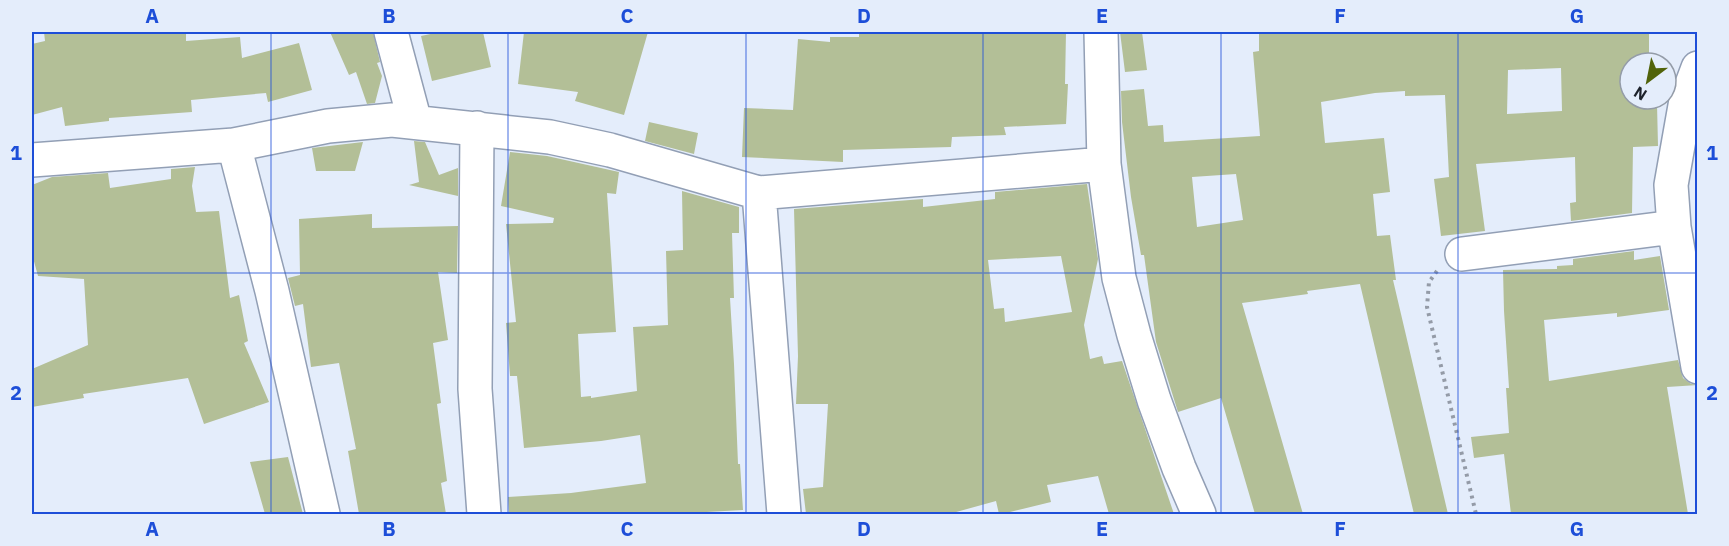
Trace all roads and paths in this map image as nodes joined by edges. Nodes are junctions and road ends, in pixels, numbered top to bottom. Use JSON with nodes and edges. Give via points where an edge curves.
{"nodes":[{"id":1,"x":391,"y":32,"type":"edge"},
{"id":2,"x":1101,"y":32,"type":"edge"},
{"id":3,"x":1698,"y":68,"type":"edge"},
{"id":4,"x":415,"y":122,"type":"junction"},
{"id":5,"x":477,"y":128,"type":"junction"},
{"id":6,"x":234,"y":145,"type":"junction"},
{"id":7,"x":32,"y":160,"type":"edge"},
{"id":8,"x":1104,"y":164,"type":"junction"},
{"id":9,"x":1684,"y":188,"type":"edge"},
{"id":10,"x":759,"y":192,"type":"junction"},
{"id":11,"x":1674,"y":227,"type":"junction"},
{"id":12,"x":1462,"y":254,"type":"joint"},
{"id":13,"x":1698,"y":367,"type":"edge"},
{"id":14,"x":323,"y":514,"type":"edge"},
{"id":15,"x":484,"y":514,"type":"edge"},
{"id":16,"x":784,"y":514,"type":"edge"},
{"id":17,"x":1199,"y":514,"type":"edge"},
{"id":18,"x":1476,"y":514,"type":"edge"}],
"edges":[{"from":1,"to":4,"type":"street"},
{"from":2,"to":8,"type":"street"},
{"from":3,"to":9,"type":"street","via":[[1686,100]]},
{"from":4,"to":5,"type":"street"},
{"from":4,"to":6,"type":"street","via":[[392,120],[328,126]]},
{"from":5,"to":10,"type":"street","via":[[550,136]]},
{"from":5,"to":15,"type":"street","via":[[475,388]]},
{"from":6,"to":7,"type":"street"},
{"from":6,"to":14,"type":"street"},
{"from":8,"to":10,"type":"street"},
{"from":8,"to":17,"type":"street","via":[[1119,278],[1134,335],[1154,400]]},
{"from":9,"to":11,"type":"street"},
{"from":10,"to":16,"type":"street"},
{"from":11,"to":12,"type":"street"},
{"from":11,"to":13,"type":"street"},
{"from":12,"to":18,"type":"path","via":[[1441,265],[1429,282],[1427,307]]}]}
